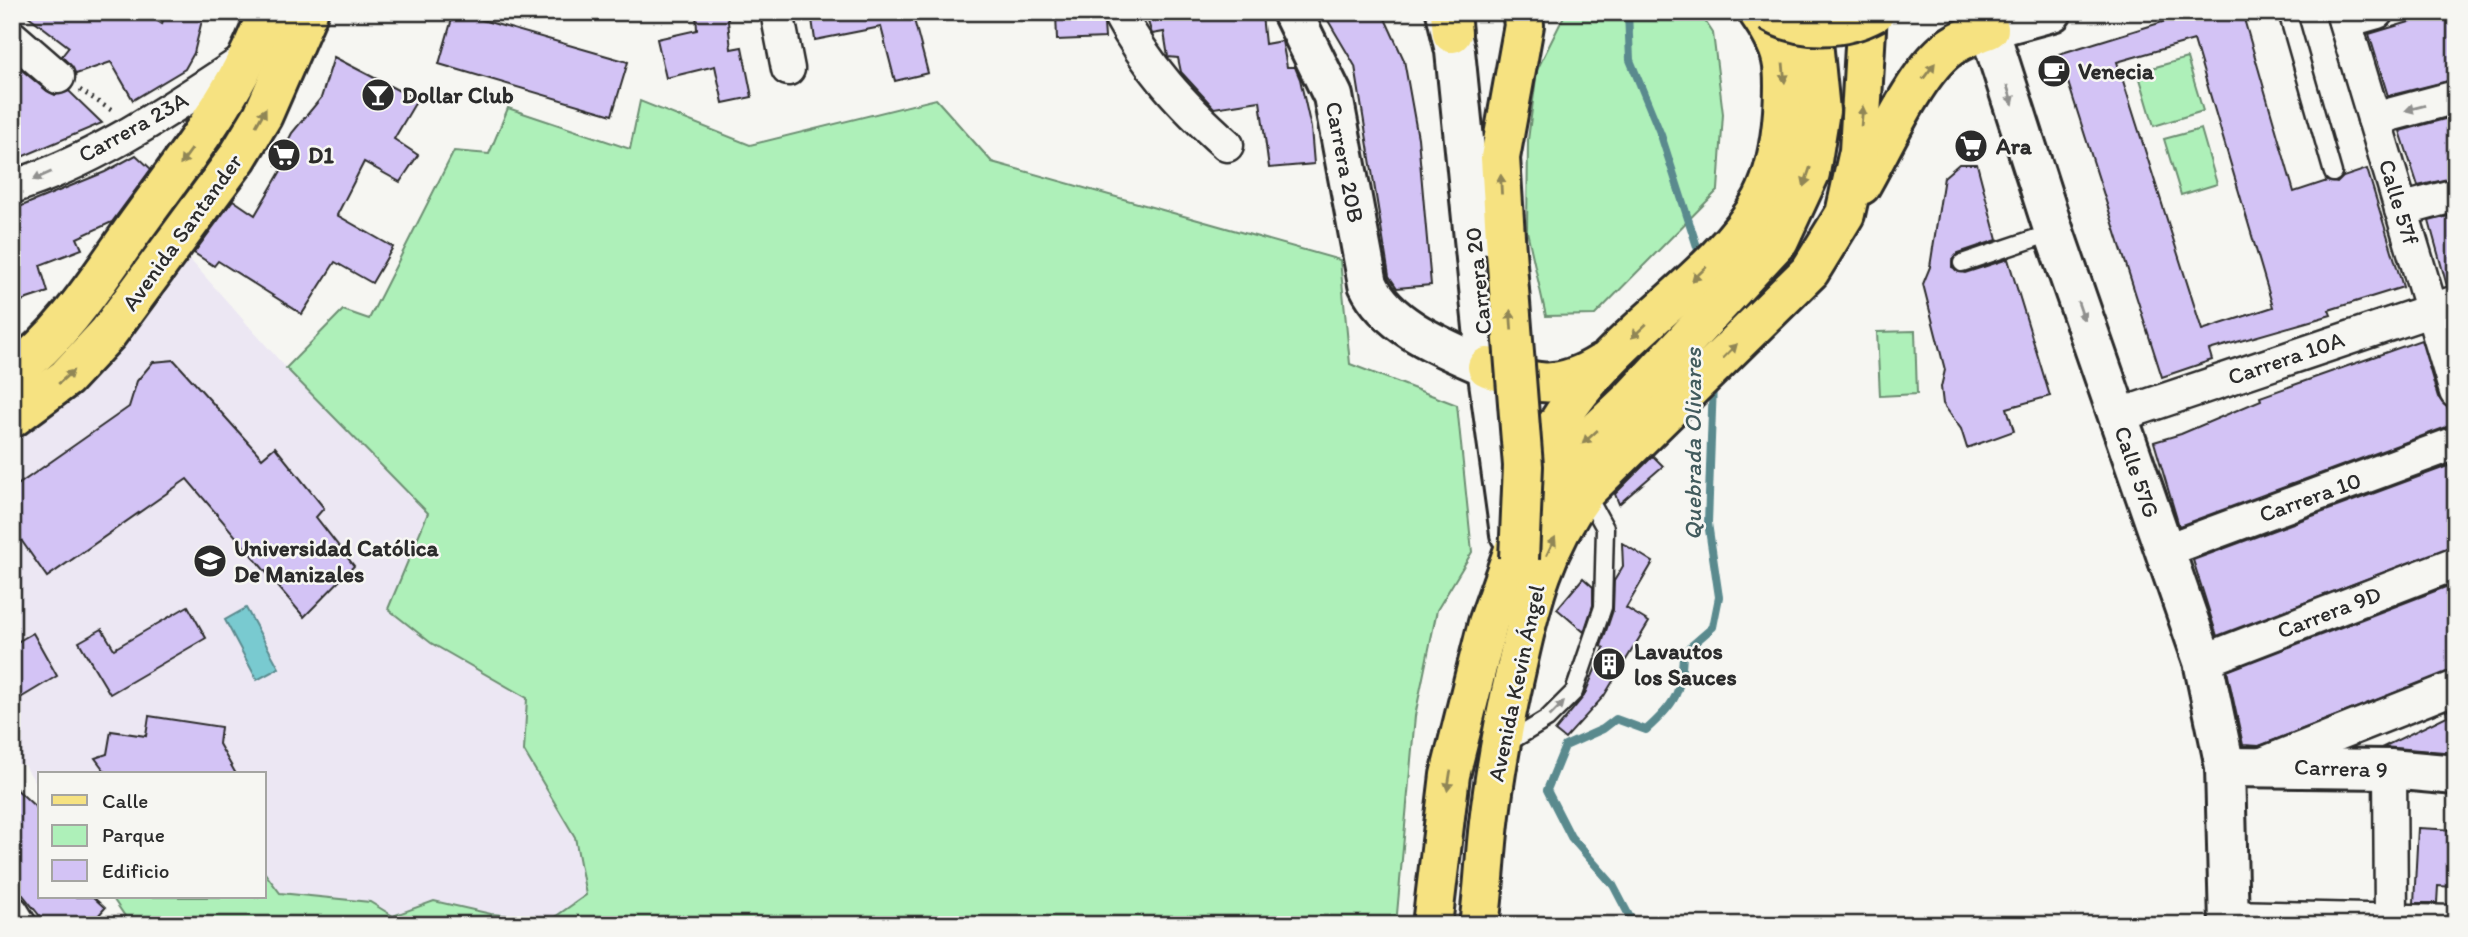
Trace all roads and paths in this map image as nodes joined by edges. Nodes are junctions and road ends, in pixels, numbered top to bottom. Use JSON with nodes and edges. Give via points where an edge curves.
{"nodes":[{"id":1,"x":267,"y":12,"type":"edge"},
{"id":2,"x":307,"y":12,"type":"edge"},
{"id":3,"x":777,"y":12,"type":"edge"},
{"id":4,"x":1118,"y":12,"type":"edge"},
{"id":5,"x":1292,"y":12,"type":"edge"},
{"id":6,"x":1522,"y":12,"type":"edge"},
{"id":7,"x":1758,"y":12,"type":"edge"},
{"id":8,"x":1770,"y":12,"type":"edge"},
{"id":9,"x":1810,"y":12,"type":"edge"},
{"id":10,"x":1867,"y":12,"type":"edge"},
{"id":11,"x":1875,"y":12,"type":"edge"},
{"id":12,"x":2287,"y":12,"type":"edge"},
{"id":13,"x":2377,"y":12,"type":"edge"},
{"id":14,"x":2343,"y":17,"type":"edge"},
{"id":15,"x":2018,"y":18,"type":"edge"},
{"id":16,"x":1449,"y":19,"type":"edge"},
{"id":17,"x":12,"y":37,"type":"edge"},
{"id":18,"x":249,"y":57,"type":"junction"},
{"id":19,"x":788,"y":69,"type":"dead end"},
{"id":20,"x":58,"y":77,"type":"joint"},
{"id":21,"x":2456,"y":97,"type":"edge"},
{"id":22,"x":2374,"y":119,"type":"junction"},
{"id":23,"x":141,"y":129,"type":"junction"},
{"id":24,"x":1227,"y":145,"type":"dead end"},
{"id":25,"x":2333,"y":173,"type":"dead end"},
{"id":26,"x":12,"y":187,"type":"edge"},
{"id":27,"x":2456,"y":195,"type":"edge"},
{"id":28,"x":2401,"y":209,"type":"junction"},
{"id":29,"x":1844,"y":214,"type":"junction"},
{"id":30,"x":2054,"y":232,"type":"junction"},
{"id":31,"x":1962,"y":263,"type":"dead end"},
{"id":32,"x":2443,"y":306,"type":"edge"},
{"id":33,"x":1606,"y":361,"type":"junction"},
{"id":34,"x":1487,"y":367,"type":"junction"},
{"id":35,"x":12,"y":373,"type":"edge"},
{"id":36,"x":2456,"y":392,"type":"edge"},
{"id":37,"x":1652,"y":403,"type":"junction"},
{"id":38,"x":2117,"y":416,"type":"junction"},
{"id":39,"x":12,"y":418,"type":"edge"},
{"id":40,"x":2456,"y":443,"type":"edge"},
{"id":41,"x":1585,"y":492,"type":"junction"},
{"id":42,"x":1516,"y":550,"type":"junction"},
{"id":43,"x":2164,"y":551,"type":"junction"},
{"id":44,"x":2456,"y":563,"type":"edge"},
{"id":45,"x":2203,"y":661,"type":"junction"},
{"id":46,"x":2456,"y":687,"type":"edge"},
{"id":47,"x":1500,"y":747,"type":"junction"},
{"id":48,"x":2241,"y":767,"type":"junction"},
{"id":49,"x":2390,"y":769,"type":"junction"},
{"id":50,"x":2456,"y":775,"type":"edge"},
{"id":51,"x":12,"y":912,"type":"edge"},
{"id":52,"x":2391,"y":920,"type":"junction"},
{"id":53,"x":2229,"y":921,"type":"edge"},
{"id":54,"x":2456,"y":922,"type":"edge"},
{"id":55,"x":20,"y":925,"type":"edge"},
{"id":56,"x":1432,"y":925,"type":"edge"},
{"id":57,"x":1472,"y":925,"type":"edge"},
{"id":58,"x":1479,"y":925,"type":"edge"}],
"edges":[{"from":1,"to":18,"type":"main road","name":"Avenida Santander"},
{"from":39,"to":2,"type":"main road","name":"Avenida Santander","one_way":true,"via":[[66,378],[108,333],[237,158],[263,115]]},
{"from":3,"to":19,"type":"street"},
{"from":4,"to":24,"type":"street","via":[[1141,55],[1181,104]]},
{"from":5,"to":34,"type":"street","name":"Carrera 20B","via":[[1333,96],[1368,284],[1376,302],[1419,334]]},
{"from":42,"to":6,"type":"main road","one_way":true,"bridge":true,"via":[[1523,466],[1500,158],[1524,25]]},
{"from":7,"to":33,"type":"main road","one_way":true,"via":[[1777,40],[1786,72],[1782,122],[1762,200],[1721,253]]},
{"from":8,"to":11,"type":"main road","bridge":true,"via":[[1782,19],[1821,26],[1859,21]]},
{"from":9,"to":37,"type":"main road","name":"Avenida Kevin Ángel","one_way":true,"via":[[1820,111],[1810,173],[1780,240]]},
{"from":29,"to":10,"type":"main road","name":"Avenida Kevin Ángel","one_way":true,"via":[[1859,151]]},
{"from":12,"to":25,"type":"lane"},
{"from":13,"to":14,"type":"street"},
{"from":14,"to":22,"type":"street","name":"Calle 57f"},
{"from":29,"to":15,"type":"main road","one_way":true,"via":[[1904,107],[1943,52],[1960,40]]},
{"from":15,"to":30,"type":"street","name":"Calle 57G","one_way":true},
{"from":16,"to":34,"type":"street","name":"Carrera 20"},
{"from":17,"to":20,"type":"street"},
{"from":18,"to":23,"type":"street","name":"Carrera 23A"},
{"from":18,"to":35,"type":"main road","name":"Avenida Santander","one_way":true,"via":[[205,130],[68,321]]},
{"from":20,"to":23,"type":"path"},
{"from":21,"to":22,"type":"street","one_way":true},
{"from":22,"to":28,"type":"street","name":"Calle 57f"},
{"from":23,"to":26,"type":"street","name":"Carrera 23A","one_way":true},
{"from":27,"to":28,"type":"street"},
{"from":28,"to":32,"type":"street","name":"Calle 57f"},
{"from":37,"to":29,"type":"main road","name":"Avenida Kevin Ángel","one_way":true,"via":[[1810,271]]},
{"from":30,"to":31,"type":"lane"},
{"from":30,"to":38,"type":"street","name":"Calle 57G","one_way":true},
{"from":32,"to":36,"type":"street","name":"Calle 57f"},
{"from":32,"to":38,"type":"street","name":"Carrera 10A"},
{"from":33,"to":34,"type":"main road","via":[[1571,380],[1551,384],[1529,382]]},
{"from":33,"to":42,"type":"main road","via":[[1540,455],[1523,503]]},
{"from":34,"to":42,"type":"street","name":"Carrera 20"},
{"from":37,"to":41,"type":"main road","name":"Avenida Kevin Ángel"},
{"from":37,"to":42,"type":"main road","name":"Avenida Kevin Ángel","one_way":true,"via":[[1560,466],[1530,510]]},
{"from":38,"to":43,"type":"street","name":"Calle 57G"},
{"from":40,"to":43,"type":"street","name":"Carrera 10"},
{"from":47,"to":41,"type":"main road","name":"Avenida Kevin Ángel","one_way":true,"via":[[1535,585],[1560,527]]},
{"from":47,"to":41,"type":"lane","one_way":true,"via":[[1547,719],[1574,692],[1603,607],[1605,528]]},
{"from":42,"to":56,"type":"main road","name":"Avenida Kevin Ángel","one_way":true,"via":[[1488,623],[1450,775]]},
{"from":42,"to":57,"type":"main road","via":[[1478,746]]},
{"from":43,"to":45,"type":"street","name":"Calle 57G"},
{"from":44,"to":45,"type":"street","name":"Carrera 9D"},
{"from":45,"to":48,"type":"street","name":"Calle 57G"},
{"from":46,"to":48,"type":"street"},
{"from":47,"to":58,"type":"main road","name":"Avenida Kevin Ángel"},
{"from":48,"to":49,"type":"street","name":"Carrera 9"},
{"from":48,"to":53,"type":"street","name":"Calle 57G"},
{"from":49,"to":50,"type":"street","name":"Carrera 9"},
{"from":49,"to":52,"type":"street"},
{"from":51,"to":55,"type":"street"},
{"from":52,"to":53,"type":"street"},
{"from":52,"to":54,"type":"street"}]}
